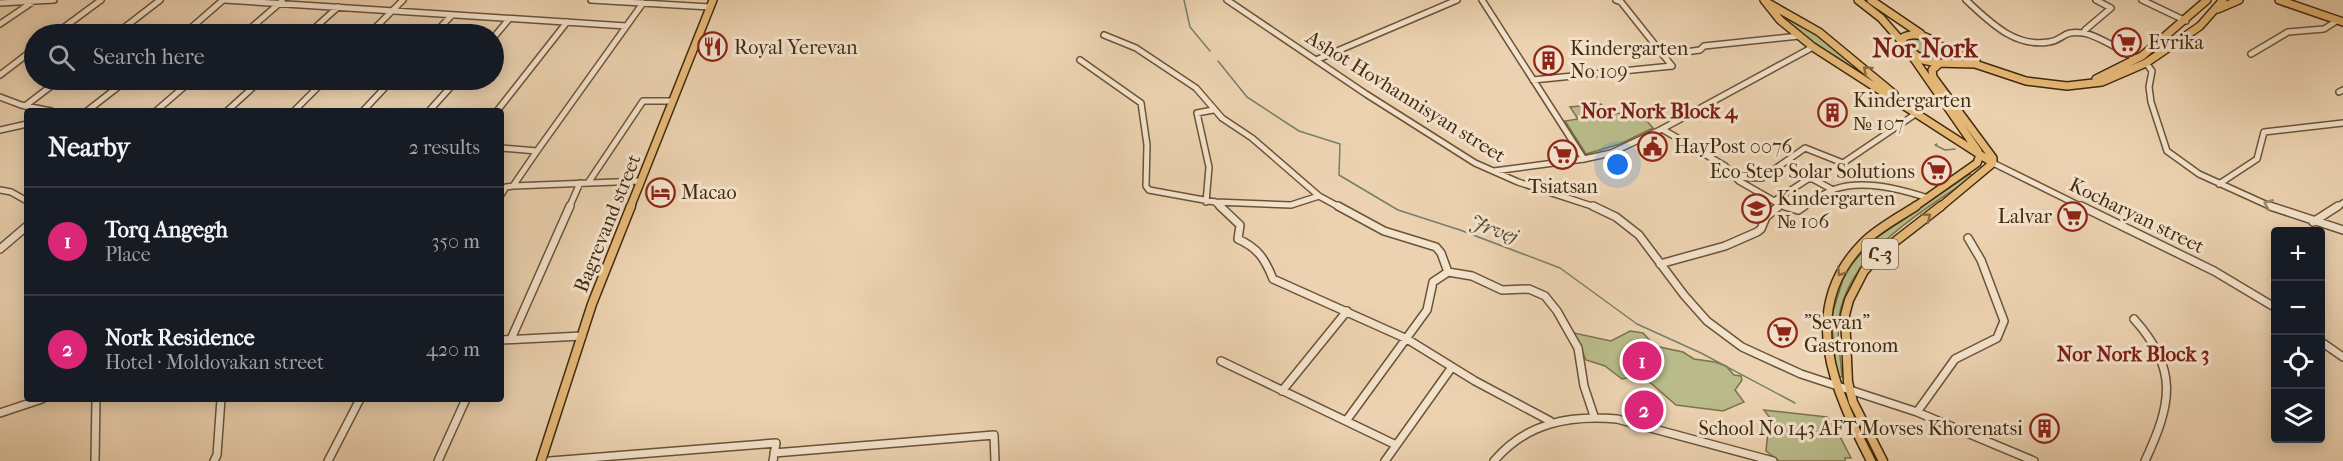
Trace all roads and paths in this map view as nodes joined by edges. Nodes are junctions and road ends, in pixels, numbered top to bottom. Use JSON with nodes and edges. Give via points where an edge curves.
{"nodes":[{"id":1,"x":54,"y":0,"type":"edge"},
{"id":2,"x":101,"y":0,"type":"edge"},
{"id":3,"x":160,"y":0,"type":"edge"},
{"id":4,"x":224,"y":0,"type":"edge"},
{"id":5,"x":403,"y":0,"type":"edge"},
{"id":6,"x":591,"y":0,"type":"edge"},
{"id":7,"x":1227,"y":0,"type":"edge"},
{"id":8,"x":1457,"y":0,"type":"edge"},
{"id":9,"x":1482,"y":0,"type":"edge"},
{"id":10,"x":1616,"y":0,"type":"edge"},
{"id":11,"x":1858,"y":0,"type":"edge"},
{"id":12,"x":1871,"y":0,"type":"edge"},
{"id":13,"x":1966,"y":0,"type":"edge"},
{"id":14,"x":2096,"y":0,"type":"edge"},
{"id":15,"x":2142,"y":0,"type":"edge"},
{"id":16,"x":2223,"y":0,"type":"edge"},
{"id":17,"x":2237,"y":0,"type":"edge"},
{"id":18,"x":2271,"y":0,"type":"edge"},
{"id":19,"x":282,"y":1,"type":"edge"},
{"id":20,"x":2281,"y":1,"type":"edge"},
{"id":21,"x":1766,"y":2,"type":"edge"},
{"id":22,"x":2204,"y":2,"type":"edge"},
{"id":23,"x":0,"y":3,"type":"edge"},
{"id":24,"x":31,"y":3,"type":"junction"},
{"id":25,"x":643,"y":3,"type":"junction"},
{"id":26,"x":712,"y":4,"type":"edge"},
{"id":27,"x":338,"y":7,"type":"junction"},
{"id":28,"x":2216,"y":10,"type":"junction"},
{"id":29,"x":392,"y":11,"type":"junction"},
{"id":30,"x":452,"y":15,"type":"junction"},
{"id":31,"x":509,"y":19,"type":"junction"},
{"id":32,"x":2187,"y":21,"type":"junction"},
{"id":33,"x":2340,"y":21,"type":"edge"},
{"id":34,"x":567,"y":22,"type":"junction"},
{"id":35,"x":0,"y":24,"type":"edge"},
{"id":36,"x":69,"y":24,"type":"edge"},
{"id":37,"x":129,"y":24,"type":"edge"},
{"id":38,"x":196,"y":24,"type":"edge"},
{"id":39,"x":256,"y":24,"type":"edge"},
{"id":40,"x":319,"y":24,"type":"edge"},
{"id":41,"x":379,"y":24,"type":"edge"},
{"id":42,"x":443,"y":24,"type":"edge"},
{"id":43,"x":504,"y":25,"type":"edge"},
{"id":44,"x":626,"y":26,"type":"junction"},
{"id":45,"x":2200,"y":26,"type":"junction"},
{"id":46,"x":2085,"y":33,"type":"junction"},
{"id":47,"x":1104,"y":35,"type":"dead end"},
{"id":48,"x":1799,"y":36,"type":"junction"},
{"id":49,"x":1928,"y":38,"type":"junction"},
{"id":50,"x":2165,"y":38,"type":"junction"},
{"id":51,"x":1903,"y":41,"type":"junction"},
{"id":52,"x":2178,"y":43,"type":"junction"},
{"id":53,"x":1813,"y":47,"type":"junction"},
{"id":54,"x":1944,"y":48,"type":"junction"},
{"id":55,"x":1909,"y":50,"type":"junction"},
{"id":56,"x":2251,"y":54,"type":"dead end"},
{"id":57,"x":1663,"y":55,"type":"junction"},
{"id":58,"x":24,"y":57,"type":"edge"},
{"id":59,"x":2138,"y":59,"type":"junction"},
{"id":60,"x":1080,"y":60,"type":"dead end"},
{"id":61,"x":1316,"y":60,"type":"junction"},
{"id":62,"x":1943,"y":62,"type":"junction"},
{"id":63,"x":2146,"y":63,"type":"junction"},
{"id":64,"x":0,"y":75,"type":"edge"},
{"id":65,"x":1533,"y":80,"type":"junction"},
{"id":66,"x":46,"y":90,"type":"edge"},
{"id":67,"x":114,"y":90,"type":"edge"},
{"id":68,"x":180,"y":90,"type":"edge"},
{"id":69,"x":250,"y":90,"type":"edge"},
{"id":70,"x":315,"y":90,"type":"edge"},
{"id":71,"x":383,"y":90,"type":"edge"},
{"id":72,"x":448,"y":90,"type":"edge"},
{"id":73,"x":0,"y":97,"type":"edge"},
{"id":74,"x":674,"y":101,"type":"junction"},
{"id":75,"x":25,"y":106,"type":"junction"},
{"id":76,"x":35,"y":108,"type":"edge"},
{"id":77,"x":91,"y":108,"type":"edge"},
{"id":78,"x":159,"y":108,"type":"edge"},
{"id":79,"x":230,"y":108,"type":"edge"},
{"id":80,"x":297,"y":108,"type":"edge"},
{"id":81,"x":366,"y":108,"type":"edge"},
{"id":82,"x":432,"y":108,"type":"edge"},
{"id":83,"x":499,"y":108,"type":"edge"},
{"id":84,"x":1213,"y":110,"type":"junction"},
{"id":85,"x":1914,"y":111,"type":"junction"},
{"id":86,"x":2343,"y":123,"type":"edge"},
{"id":87,"x":24,"y":125,"type":"edge"},
{"id":88,"x":1662,"y":129,"type":"junction"},
{"id":89,"x":0,"y":130,"type":"edge"},
{"id":90,"x":504,"y":148,"type":"edge"},
{"id":91,"x":537,"y":151,"type":"junction"},
{"id":92,"x":1980,"y":155,"type":"junction"},
{"id":93,"x":1584,"y":159,"type":"junction"},
{"id":94,"x":1994,"y":164,"type":"junction"},
{"id":95,"x":1493,"y":171,"type":"junction"},
{"id":96,"x":1735,"y":177,"type":"junction"},
{"id":97,"x":641,"y":181,"type":"junction"},
{"id":98,"x":584,"y":183,"type":"junction"},
{"id":99,"x":2219,"y":184,"type":"junction"},
{"id":100,"x":513,"y":186,"type":"junction"},
{"id":101,"x":0,"y":190,"type":"edge"},
{"id":102,"x":504,"y":190,"type":"edge"},
{"id":103,"x":1833,"y":190,"type":"junction"},
{"id":104,"x":1319,"y":196,"type":"junction"},
{"id":105,"x":1928,"y":198,"type":"junction"},
{"id":106,"x":24,"y":199,"type":"edge"},
{"id":107,"x":1774,"y":201,"type":"junction"},
{"id":108,"x":1206,"y":202,"type":"junction"},
{"id":109,"x":1215,"y":202,"type":"junction"},
{"id":110,"x":2343,"y":203,"type":"edge"},
{"id":111,"x":1781,"y":205,"type":"junction"},
{"id":112,"x":2313,"y":222,"type":"junction"},
{"id":113,"x":24,"y":229,"type":"edge"},
{"id":114,"x":2343,"y":230,"type":"edge"},
{"id":115,"x":1968,"y":238,"type":"dead end"},
{"id":116,"x":0,"y":249,"type":"edge"},
{"id":117,"x":1660,"y":264,"type":"junction"},
{"id":118,"x":1448,"y":272,"type":"junction"},
{"id":119,"x":2271,"y":305,"type":"edge"},
{"id":120,"x":1347,"y":311,"type":"junction"},
{"id":121,"x":2134,"y":319,"type":"dead end"},
{"id":122,"x":582,"y":336,"type":"junction"},
{"id":123,"x":511,"y":339,"type":"junction"},
{"id":124,"x":1407,"y":339,"type":"junction"},
{"id":125,"x":504,"y":340,"type":"edge"},
{"id":126,"x":2325,"y":344,"type":"edge"},
{"id":127,"x":2343,"y":357,"type":"edge"},
{"id":128,"x":1221,"y":361,"type":"dead end"},
{"id":129,"x":1452,"y":367,"type":"junction"},
{"id":130,"x":1834,"y":384,"type":"junction"},
{"id":131,"x":1850,"y":389,"type":"junction"},
{"id":132,"x":1282,"y":391,"type":"junction"},
{"id":133,"x":34,"y":402,"type":"edge"},
{"id":134,"x":96,"y":402,"type":"edge"},
{"id":135,"x":221,"y":402,"type":"edge"},
{"id":136,"x":358,"y":402,"type":"edge"},
{"id":137,"x":465,"y":402,"type":"edge"},
{"id":138,"x":1917,"y":412,"type":"junction"},
{"id":139,"x":0,"y":414,"type":"edge"},
{"id":140,"x":1594,"y":416,"type":"junction"},
{"id":141,"x":1550,"y":421,"type":"junction"},
{"id":142,"x":1346,"y":422,"type":"junction"},
{"id":143,"x":1396,"y":445,"type":"junction"},
{"id":144,"x":632,"y":457,"type":"edge"},
{"id":145,"x":774,"y":457,"type":"edge"},
{"id":146,"x":95,"y":461,"type":"edge"},
{"id":147,"x":214,"y":461,"type":"edge"},
{"id":148,"x":328,"y":461,"type":"edge"},
{"id":149,"x":438,"y":461,"type":"edge"},
{"id":150,"x":541,"y":461,"type":"edge"},
{"id":151,"x":550,"y":461,"type":"edge"},
{"id":152,"x":995,"y":461,"type":"edge"},
{"id":153,"x":1385,"y":461,"type":"edge"},
{"id":154,"x":1494,"y":461,"type":"edge"},
{"id":155,"x":1773,"y":461,"type":"edge"},
{"id":156,"x":1871,"y":461,"type":"edge"},
{"id":157,"x":1882,"y":461,"type":"edge"},
{"id":158,"x":2034,"y":461,"type":"edge"},
{"id":159,"x":2145,"y":461,"type":"edge"}],
"edges":[{"from":1,"to":24,"type":"street"},
{"from":2,"to":36,"type":"street"},
{"from":3,"to":37,"type":"street"},
{"from":4,"to":19,"type":"street"},
{"from":4,"to":38,"type":"street"},
{"from":5,"to":29,"type":"street"},
{"from":6,"to":25,"type":"street"},
{"from":7,"to":61,"type":"street","name":"Ashot Hovhannisyan street"},
{"from":8,"to":61,"type":"street"},
{"from":9,"to":65,"type":"street"},
{"from":10,"to":57,"type":"street"},
{"from":11,"to":51,"type":"main road"},
{"from":12,"to":49,"type":"main road"},
{"from":13,"to":46,"type":"street","via":[[1998,30],[2017,39],[2045,43],[2065,33]]},
{"from":14,"to":46,"type":"street","via":[[2111,8]]},
{"from":15,"to":32,"type":"street"},
{"from":16,"to":28,"type":"main road"},
{"from":17,"to":28,"type":"main road"},
{"from":18,"to":20,"type":"main road"},
{"from":19,"to":27,"type":"street"},
{"from":19,"to":39,"type":"street"},
{"from":20,"to":33,"type":"main road"},
{"from":21,"to":48,"type":"main road"},
{"from":85,"to":21,"type":"main road","one_way":true,"via":[[1806,22]]},
{"from":22,"to":32,"type":"main road"},
{"from":23,"to":24,"type":"street"},
{"from":24,"to":35,"type":"street"},
{"from":25,"to":26,"type":"street"},
{"from":25,"to":44,"type":"street"},
{"from":26,"to":74,"type":"main road","name":"Bagrevand street"},
{"from":27,"to":29,"type":"street"},
{"from":27,"to":40,"type":"street"},
{"from":28,"to":45,"type":"main road"},
{"from":29,"to":30,"type":"street"},
{"from":29,"to":41,"type":"street"},
{"from":30,"to":31,"type":"street"},
{"from":30,"to":42,"type":"street"},
{"from":31,"to":34,"type":"street"},
{"from":31,"to":43,"type":"street"},
{"from":32,"to":45,"type":"main road"},
{"from":32,"to":50,"type":"main road"},
{"from":33,"to":56,"type":"street","via":[[2324,29],[2288,32]]},
{"from":34,"to":44,"type":"street"},
{"from":34,"to":83,"type":"street"},
{"from":44,"to":91,"type":"street"},
{"from":45,"to":52,"type":"main road"},
{"from":46,"to":59,"type":"street"},
{"from":47,"to":84,"type":"street","via":[[1136,48],[1182,78],[1196,88]]},
{"from":48,"to":53,"type":"main road"},
{"from":48,"to":57,"type":"street","via":[[1704,46],[1700,50]]},
{"from":49,"to":51,"type":"main road","via":[[1911,34],[1903,36]]},
{"from":49,"to":54,"type":"main road"},
{"from":50,"to":52,"type":"main road"},
{"from":50,"to":59,"type":"main road"},
{"from":51,"to":55,"type":"main road"},
{"from":52,"to":63,"type":"main road"},
{"from":53,"to":85,"type":"main road"},
{"from":53,"to":88,"type":"street"},
{"from":54,"to":59,"type":"main road","via":[[2012,74],[2062,83],[2097,79]]},
{"from":54,"to":62,"type":"main road","via":[[1951,57]]},
{"from":55,"to":62,"type":"main road","via":[[1923,60]]},
{"from":55,"to":92,"type":"main road"},
{"from":57,"to":65,"type":"street","via":[[1672,66]]},
{"from":58,"to":64,"type":"street"},
{"from":60,"to":108,"type":"street","via":[[1141,103],[1149,190]]},
{"from":61,"to":95,"type":"street","name":"Ashot Hovhannisyan street"},
{"from":62,"to":63,"type":"main road","via":[[1975,64],[2031,82],[2067,86],[2102,82]]},
{"from":62,"to":94,"type":"main road","via":[[1932,74]]},
{"from":63,"to":99,"type":"street","via":[[2151,71],[2149,90],[2165,149]]},
{"from":65,"to":93,"type":"street"},
{"from":66,"to":75,"type":"street"},
{"from":67,"to":77,"type":"street"},
{"from":68,"to":78,"type":"street"},
{"from":69,"to":79,"type":"street"},
{"from":70,"to":80,"type":"street"},
{"from":71,"to":81,"type":"street"},
{"from":72,"to":82,"type":"street"},
{"from":73,"to":75,"type":"street"},
{"from":74,"to":97,"type":"main road","name":"Bagrevand street"},
{"from":74,"to":98,"type":"street","via":[[643,101]]},
{"from":75,"to":76,"type":"street"},
{"from":84,"to":104,"type":"street"},
{"from":84,"to":108,"type":"street","via":[[1197,112],[1209,167]]},
{"from":85,"to":92,"type":"main road","name":"Kocharyan street"},
{"from":85,"to":96,"type":"street","via":[[1844,163],[1805,148],[1762,178]]},
{"from":86,"to":99,"type":"street","via":[[2264,132],[2257,159]]},
{"from":87,"to":89,"type":"street"},
{"from":88,"to":93,"type":"street","via":[[1611,153]]},
{"from":88,"to":96,"type":"street","via":[[1725,166]]},
{"from":90,"to":91,"type":"street"},
{"from":91,"to":100,"type":"street"},
{"from":92,"to":94,"type":"main road","name":"Kocharyan street"},
{"from":92,"to":105,"type":"main road","number":"Հ-3","via":[[1977,163]]},
{"from":93,"to":95,"type":"street"},
{"from":94,"to":119,"type":"street","name":"Kocharyan street","via":[[2214,271]]},
{"from":131,"to":94,"type":"main road","number":"Հ-3","one_way":true,"via":[[1845,315],[1864,271],[1879,254]]},
{"from":95,"to":117,"type":"street","name":"Ashot Hovhannisyan street","via":[[1617,217],[1639,235]]},
{"from":96,"to":107,"type":"street"},
{"from":97,"to":98,"type":"street"},
{"from":97,"to":122,"type":"main road","name":"Bagrevand street"},
{"from":98,"to":100,"type":"street"},
{"from":98,"to":123,"type":"street"},
{"from":112,"to":99,"type":"street","one_way":true},
{"from":100,"to":102,"type":"street"},
{"from":101,"to":106,"type":"street"},
{"from":103,"to":105,"type":"street","via":[[1847,186],[1906,191]]},
{"from":103,"to":107,"type":"street","via":[[1808,179]]},
{"from":103,"to":111,"type":"street","via":[[1798,210]]},
{"from":104,"to":109,"type":"street","via":[[1291,205]]},
{"from":104,"to":118,"type":"street","via":[[1384,231],[1436,247]]},
{"from":105,"to":130,"type":"main road","number":"Հ-3","one_way":true,"via":[[1862,244],[1832,287],[1826,333]]},
{"from":107,"to":111,"type":"street"},
{"from":108,"to":109,"type":"street"},
{"from":109,"to":120,"type":"street","via":[[1240,225],[1238,239],[1265,256],[1273,279]]},
{"from":110,"to":112,"type":"street"},
{"from":111,"to":117,"type":"street","via":[[1766,217],[1757,232],[1725,246]]},
{"from":112,"to":114,"type":"street"},
{"from":113,"to":116,"type":"street"},
{"from":115,"to":138,"type":"street","via":[[1981,260],[2004,321],[1997,338],[1955,359]]},
{"from":117,"to":130,"type":"street","name":"Ashot Hovhannisyan street","via":[[1693,306],[1721,332],[1764,358]]},
{"from":118,"to":124,"type":"street","via":[[1433,282],[1427,310]]},
{"from":118,"to":140,"type":"street","via":[[1473,276],[1502,290],[1529,289],[1545,296],[1578,348]]},
{"from":120,"to":124,"type":"street"},
{"from":120,"to":132,"type":"street"},
{"from":121,"to":159,"type":"street","via":[[2148,335],[2166,369],[2167,381],[2161,427]]},
{"from":122,"to":123,"type":"street"},
{"from":122,"to":150,"type":"main road","name":"Bagrevand street"},
{"from":123,"to":125,"type":"street"},
{"from":124,"to":129,"type":"street"},
{"from":124,"to":142,"type":"street"},
{"from":126,"to":127,"type":"street"},
{"from":128,"to":132,"type":"street"},
{"from":129,"to":141,"type":"street"},
{"from":129,"to":143,"type":"street"},
{"from":130,"to":131,"type":"street","name":"Ashot Hovhannisyan street"},
{"from":130,"to":156,"type":"main road","number":"Հ-3"},
{"from":131,"to":138,"type":"street","name":"Ashot Hovhannisyan street"},
{"from":131,"to":157,"type":"main road","number":"Հ-3"},
{"from":132,"to":142,"type":"street"},
{"from":133,"to":139,"type":"street"},
{"from":134,"to":146,"type":"street"},
{"from":135,"to":147,"type":"street"},
{"from":136,"to":148,"type":"street"},
{"from":137,"to":149,"type":"street"},
{"from":138,"to":158,"type":"street","name":"Ashot Hovhannisyan street"},
{"from":140,"to":141,"type":"street"},
{"from":140,"to":155,"type":"street","via":[[1627,421]]},
{"from":141,"to":154,"type":"street","via":[[1503,447]]},
{"from":142,"to":143,"type":"street"},
{"from":143,"to":153,"type":"street"},
{"from":144,"to":145,"type":"street","via":[[776,443]]},
{"from":144,"to":151,"type":"street"},
{"from":145,"to":152,"type":"street","via":[[994,435]]}]}
